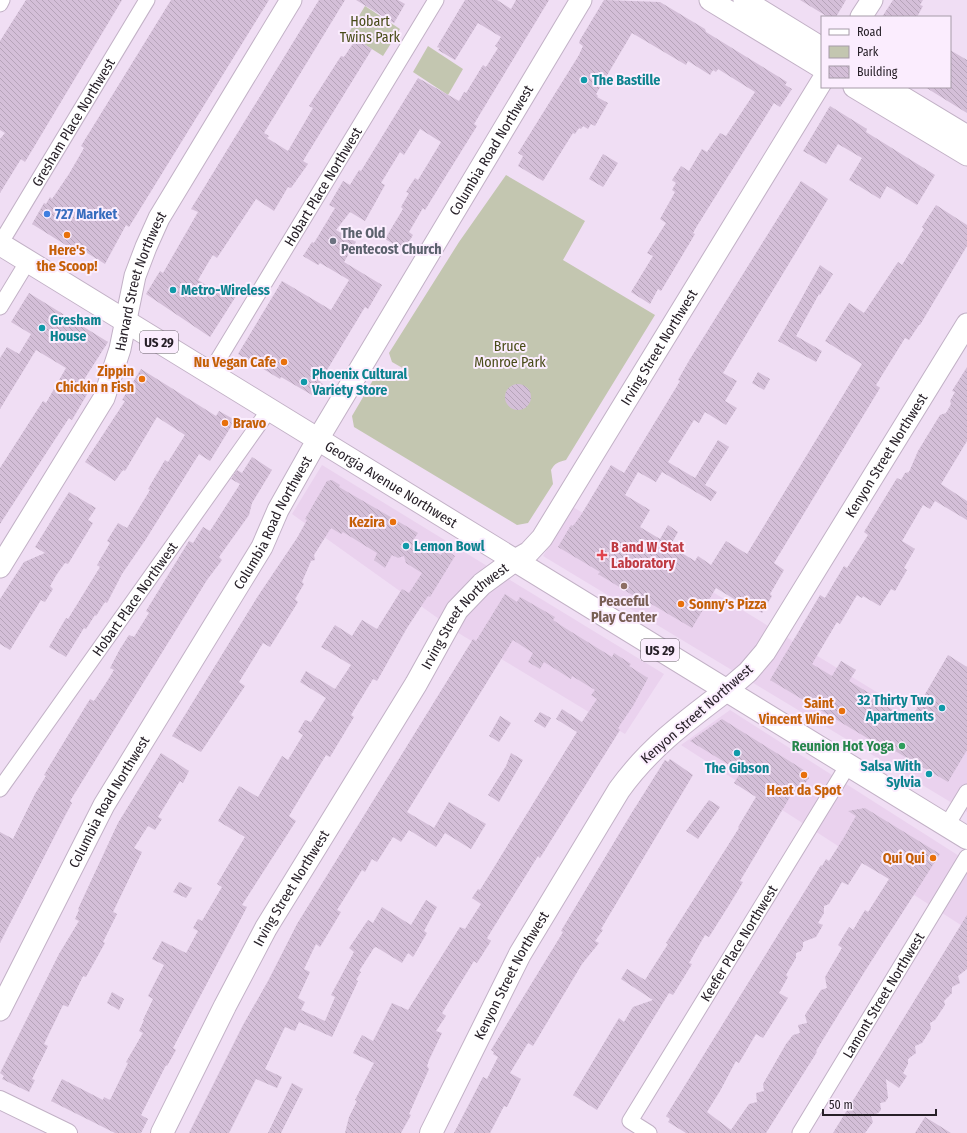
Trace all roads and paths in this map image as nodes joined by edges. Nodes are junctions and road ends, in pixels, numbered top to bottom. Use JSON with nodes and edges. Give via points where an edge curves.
{"nodes":[{"id":1,"x":2,"y":0,"type":"edge"},
{"id":2,"x":147,"y":0,"type":"edge"},
{"id":3,"x":291,"y":0,"type":"edge"},
{"id":4,"x":436,"y":0,"type":"edge"},
{"id":5,"x":581,"y":0,"type":"edge"},
{"id":6,"x":710,"y":0,"type":"edge"},
{"id":7,"x":744,"y":0,"type":"edge"},
{"id":8,"x":872,"y":0,"type":"edge"},
{"id":9,"x":0,"y":4,"type":"edge"},
{"id":10,"x":862,"y":16,"type":"edge"},
{"id":11,"x":821,"y":47,"type":"edge"},
{"id":12,"x":821,"y":67,"type":"edge"},
{"id":13,"x":821,"y":83,"type":"edge"},
{"id":14,"x":856,"y":88,"type":"edge"},
{"id":15,"x":888,"y":88,"type":"edge"},
{"id":16,"x":967,"y":136,"type":"edge"},
{"id":17,"x":967,"y":155,"type":"edge"},
{"id":18,"x":0,"y":244,"type":"edge"},
{"id":19,"x":28,"y":261,"type":"junction"},
{"id":20,"x":0,"y":307,"type":"edge"},
{"id":21,"x":126,"y":321,"type":"junction"},
{"id":22,"x":967,"y":324,"type":"edge"},
{"id":23,"x":210,"y":373,"type":"junction"},
{"id":24,"x":269,"y":410,"type":"junction"},
{"id":25,"x":318,"y":439,"type":"junction"},
{"id":26,"x":515,"y":560,"type":"junction"},
{"id":27,"x":0,"y":567,"type":"edge"},
{"id":28,"x":727,"y":690,"type":"junction"},
{"id":29,"x":848,"y":765,"type":"junction"},
{"id":30,"x":0,"y":789,"type":"edge"},
{"id":31,"x":967,"y":792,"type":"edge"},
{"id":32,"x":947,"y":825,"type":"junction"},
{"id":33,"x":967,"y":838,"type":"edge"},
{"id":34,"x":967,"y":857,"type":"edge"},
{"id":35,"x":0,"y":1010,"type":"edge"},
{"id":36,"x":3,"y":1104,"type":"edge"},
{"id":37,"x":68,"y":1133,"type":"edge"},
{"id":38,"x":162,"y":1133,"type":"edge"},
{"id":39,"x":431,"y":1133,"type":"edge"},
{"id":40,"x":649,"y":1133,"type":"edge"},
{"id":41,"x":800,"y":1133,"type":"edge"}],
"edges":[{"from":1,"to":9,"type":"street"},
{"from":2,"to":18,"type":"street","name":"Gresham Place Northwest"},
{"from":3,"to":21,"type":"main road","name":"Harvard Street Northwest","via":[[159,218],[135,276]]},
{"from":4,"to":23,"type":"street","name":"Hobart Place Northwest"},
{"from":5,"to":25,"type":"main road","name":"Columbia Road Northwest"},
{"from":6,"to":12,"type":"main road"},
{"from":7,"to":11,"type":"main road"},
{"from":8,"to":10,"type":"main road"},
{"from":13,"to":26,"type":"main road","name":"Irving Street Northwest","via":[[540,540],[529,552]]},
{"from":14,"to":17,"type":"main road"},
{"from":15,"to":16,"type":"main road"},
{"from":18,"to":19,"type":"main road","name":"Georgia Avenue Northwest","number":"US 29"},
{"from":19,"to":20,"type":"street"},
{"from":19,"to":21,"type":"main road","name":"Georgia Avenue Northwest","number":"US 29"},
{"from":21,"to":23,"type":"main road","name":"Georgia Avenue Northwest","number":"US 29"},
{"from":21,"to":27,"type":"main road","name":"Harvard Street Northwest","via":[[115,370],[104,398]]},
{"from":22,"to":28,"type":"main road","name":"Kenyon Street Northwest","via":[[765,652],[748,672]]},
{"from":23,"to":24,"type":"main road","name":"Georgia Avenue Northwest","number":"US 29"},
{"from":24,"to":25,"type":"main road","name":"Georgia Avenue Northwest","number":"US 29"},
{"from":24,"to":30,"type":"street","name":"Hobart Place Northwest"},
{"from":25,"to":26,"type":"main road","name":"Georgia Avenue Northwest","number":"US 29"},
{"from":25,"to":35,"type":"main road","name":"Columbia Road Northwest","via":[[278,510],[262,547],[93,825]]},
{"from":26,"to":28,"type":"main road","name":"Georgia Avenue Northwest","number":"US 29"},
{"from":26,"to":38,"type":"main road","name":"Irving Street Northwest","via":[[482,584],[457,610],[416,684],[262,934]]},
{"from":28,"to":29,"type":"main road","name":"Georgia Avenue Northwest","number":"US 29"},
{"from":28,"to":39,"type":"main road","name":"Kenyon Street Northwest","via":[[663,739],[618,790],[520,954]]},
{"from":29,"to":32,"type":"main road","name":"Georgia Avenue Northwest","number":"US 29"},
{"from":29,"to":40,"type":"street","name":"Keefer Place Northwest","via":[[630,1121]]},
{"from":31,"to":32,"type":"street"},
{"from":32,"to":33,"type":"main road","name":"Georgia Avenue Northwest","number":"US 29"},
{"from":34,"to":41,"type":"street","name":"Lamont Street Northwest"},
{"from":36,"to":37,"type":"street"}]}
